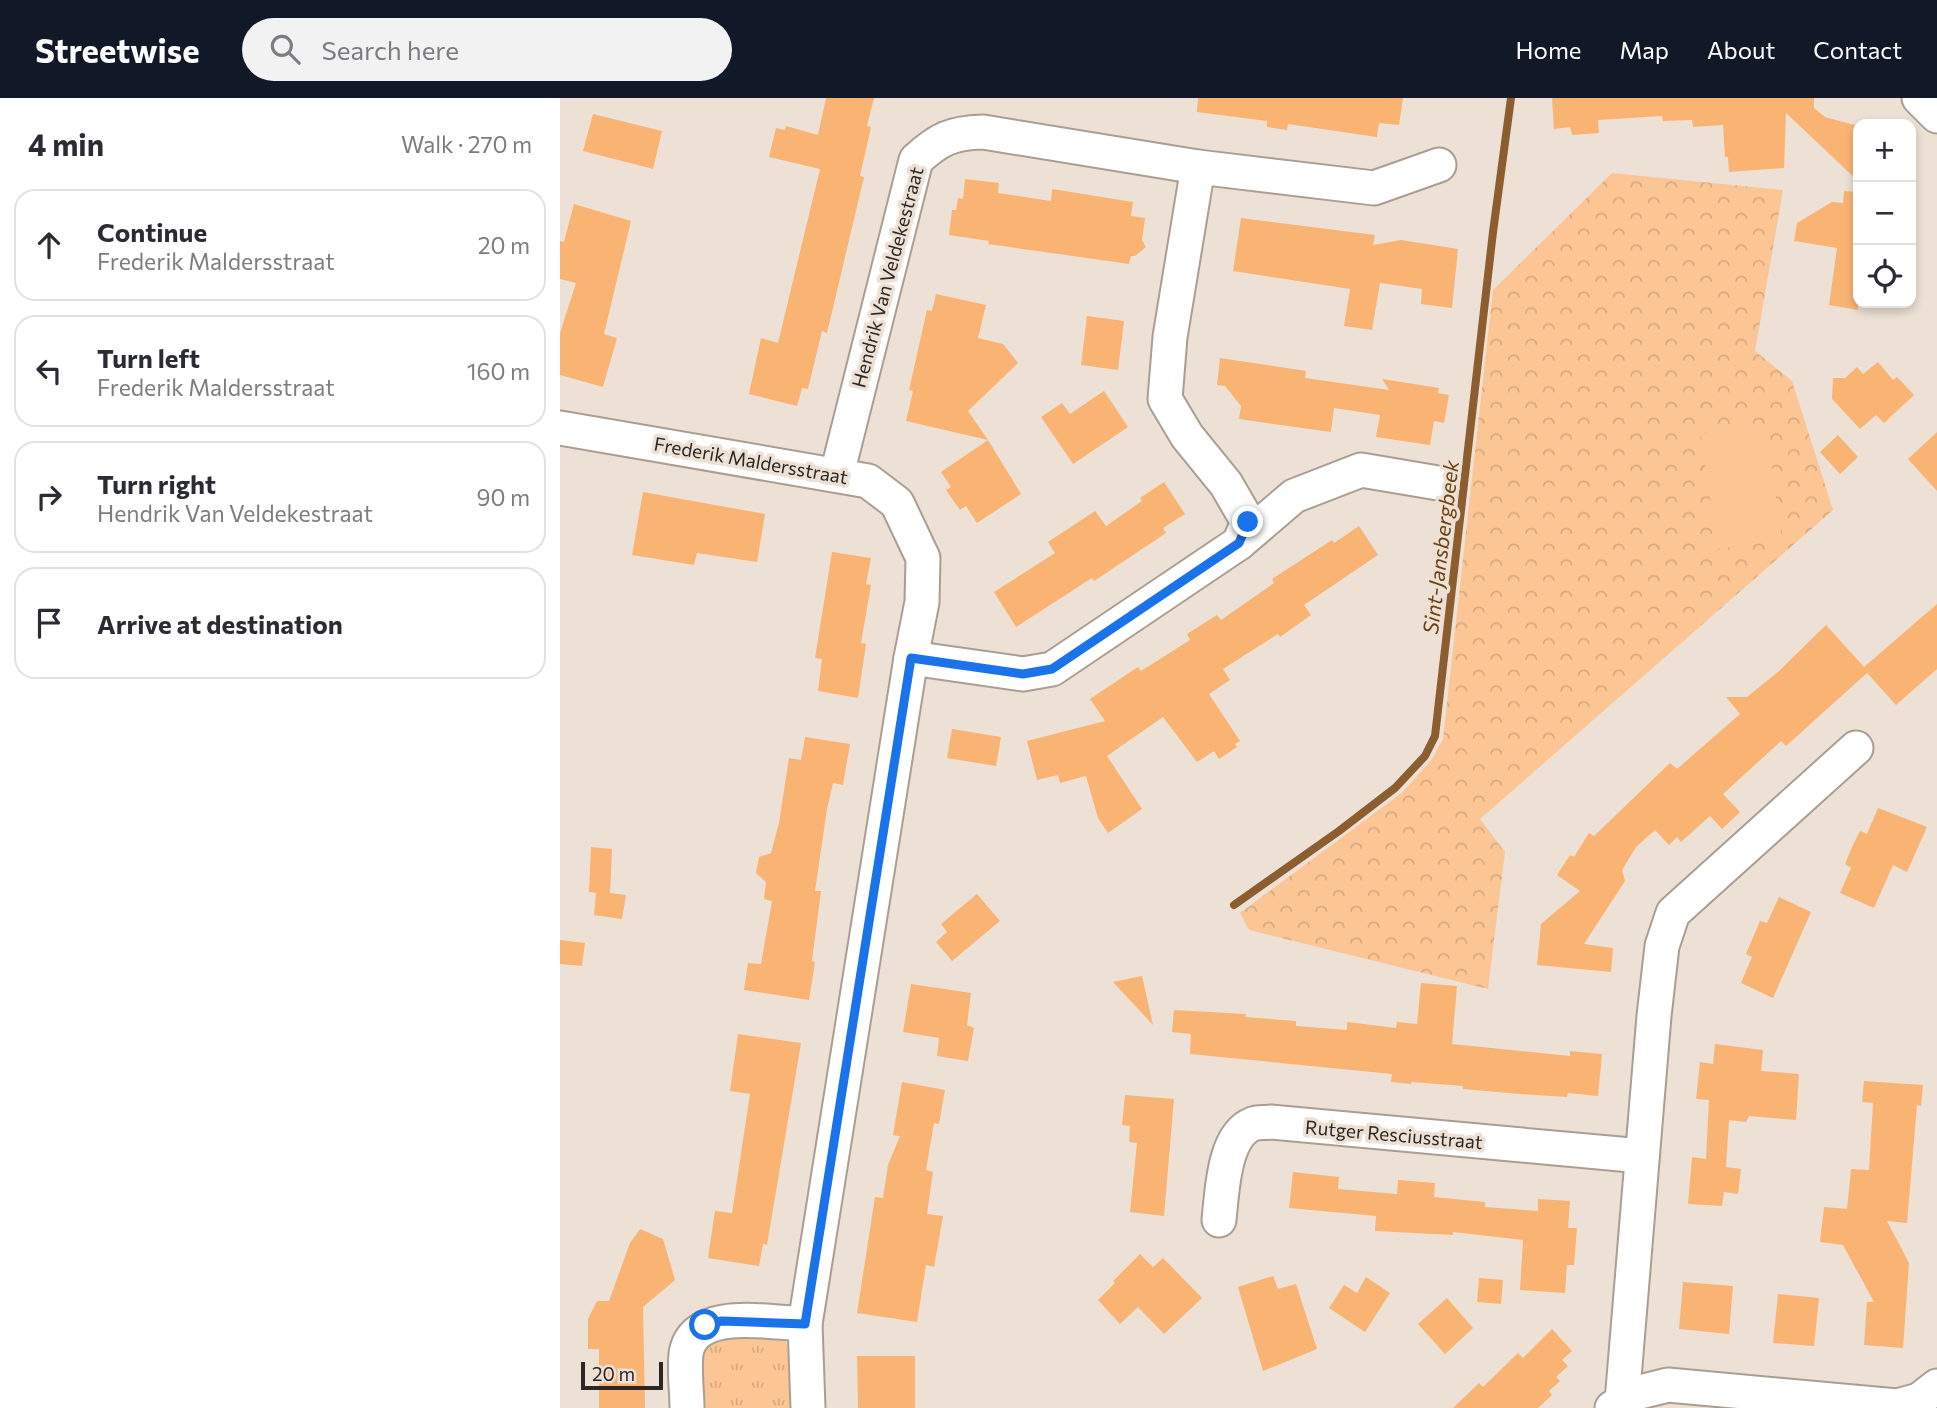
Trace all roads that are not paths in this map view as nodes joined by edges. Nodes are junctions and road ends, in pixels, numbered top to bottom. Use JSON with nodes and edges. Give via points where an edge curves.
{"nodes":[{"id":1,"x":1919,"y":98,"type":"edge"},
{"id":2,"x":1937,"y":116,"type":"edge"},
{"id":3,"x":1439,"y":165,"type":"dead end"},
{"id":4,"x":1198,"y":167,"type":"junction"},
{"id":5,"x":560,"y":428,"type":"edge"},
{"id":6,"x":837,"y":474,"type":"junction"},
{"id":7,"x":1437,"y":483,"type":"dead end"},
{"id":8,"x":1239,"y":543,"type":"junction"},
{"id":9,"x":911,"y":658,"type":"junction"},
{"id":10,"x":1856,"y":748,"type":"dead end"},
{"id":11,"x":1642,"y":1156,"type":"junction"},
{"id":12,"x":1219,"y":1220,"type":"dead end"},
{"id":13,"x":805,"y":1324,"type":"junction"},
{"id":14,"x":1937,"y":1386,"type":"edge"},
{"id":15,"x":1617,"y":1405,"type":"edge"},
{"id":16,"x":687,"y":1408,"type":"edge"},
{"id":17,"x":808,"y":1408,"type":"edge"}],
"edges":[{"from":1,"to":2,"type":"street"},
{"from":3,"to":4,"type":"street","name":"Hendrik Van Veldekestraat","via":[[1374,188]]},
{"from":4,"to":6,"type":"street","name":"Hendrik Van Veldekestraat","via":[[983,132],[960,133],[935,142],[916,160]]},
{"from":4,"to":8,"type":"street","via":[[1170,337],[1165,399],[1248,522]]},
{"from":5,"to":6,"type":"street","name":"Frederik Maldersstraat"},
{"from":6,"to":9,"type":"street","name":"Frederik Maldersstraat","via":[[867,481],[897,503],[923,558],[922,601]]},
{"from":7,"to":8,"type":"street","via":[[1361,470],[1294,496]]},
{"from":8,"to":9,"type":"street","via":[[1052,669],[1023,674]]},
{"from":9,"to":13,"type":"street","name":"Frederik Maldersstraat"},
{"from":10,"to":11,"type":"street","via":[[1673,913],[1661,946]]},
{"from":11,"to":12,"type":"street","name":"Rutger Resciusstraat","via":[[1253,1124],[1237,1138],[1227,1160]]},
{"from":11,"to":15,"type":"street"},
{"from":13,"to":16,"type":"street","via":[[722,1321],[705,1325],[686,1352]]},
{"from":13,"to":17,"type":"street","name":"Frederik Maldersstraat"},
{"from":14,"to":15,"type":"street","via":[[1919,1400],[1897,1406],[1668,1385],[1636,1393]]}]}
